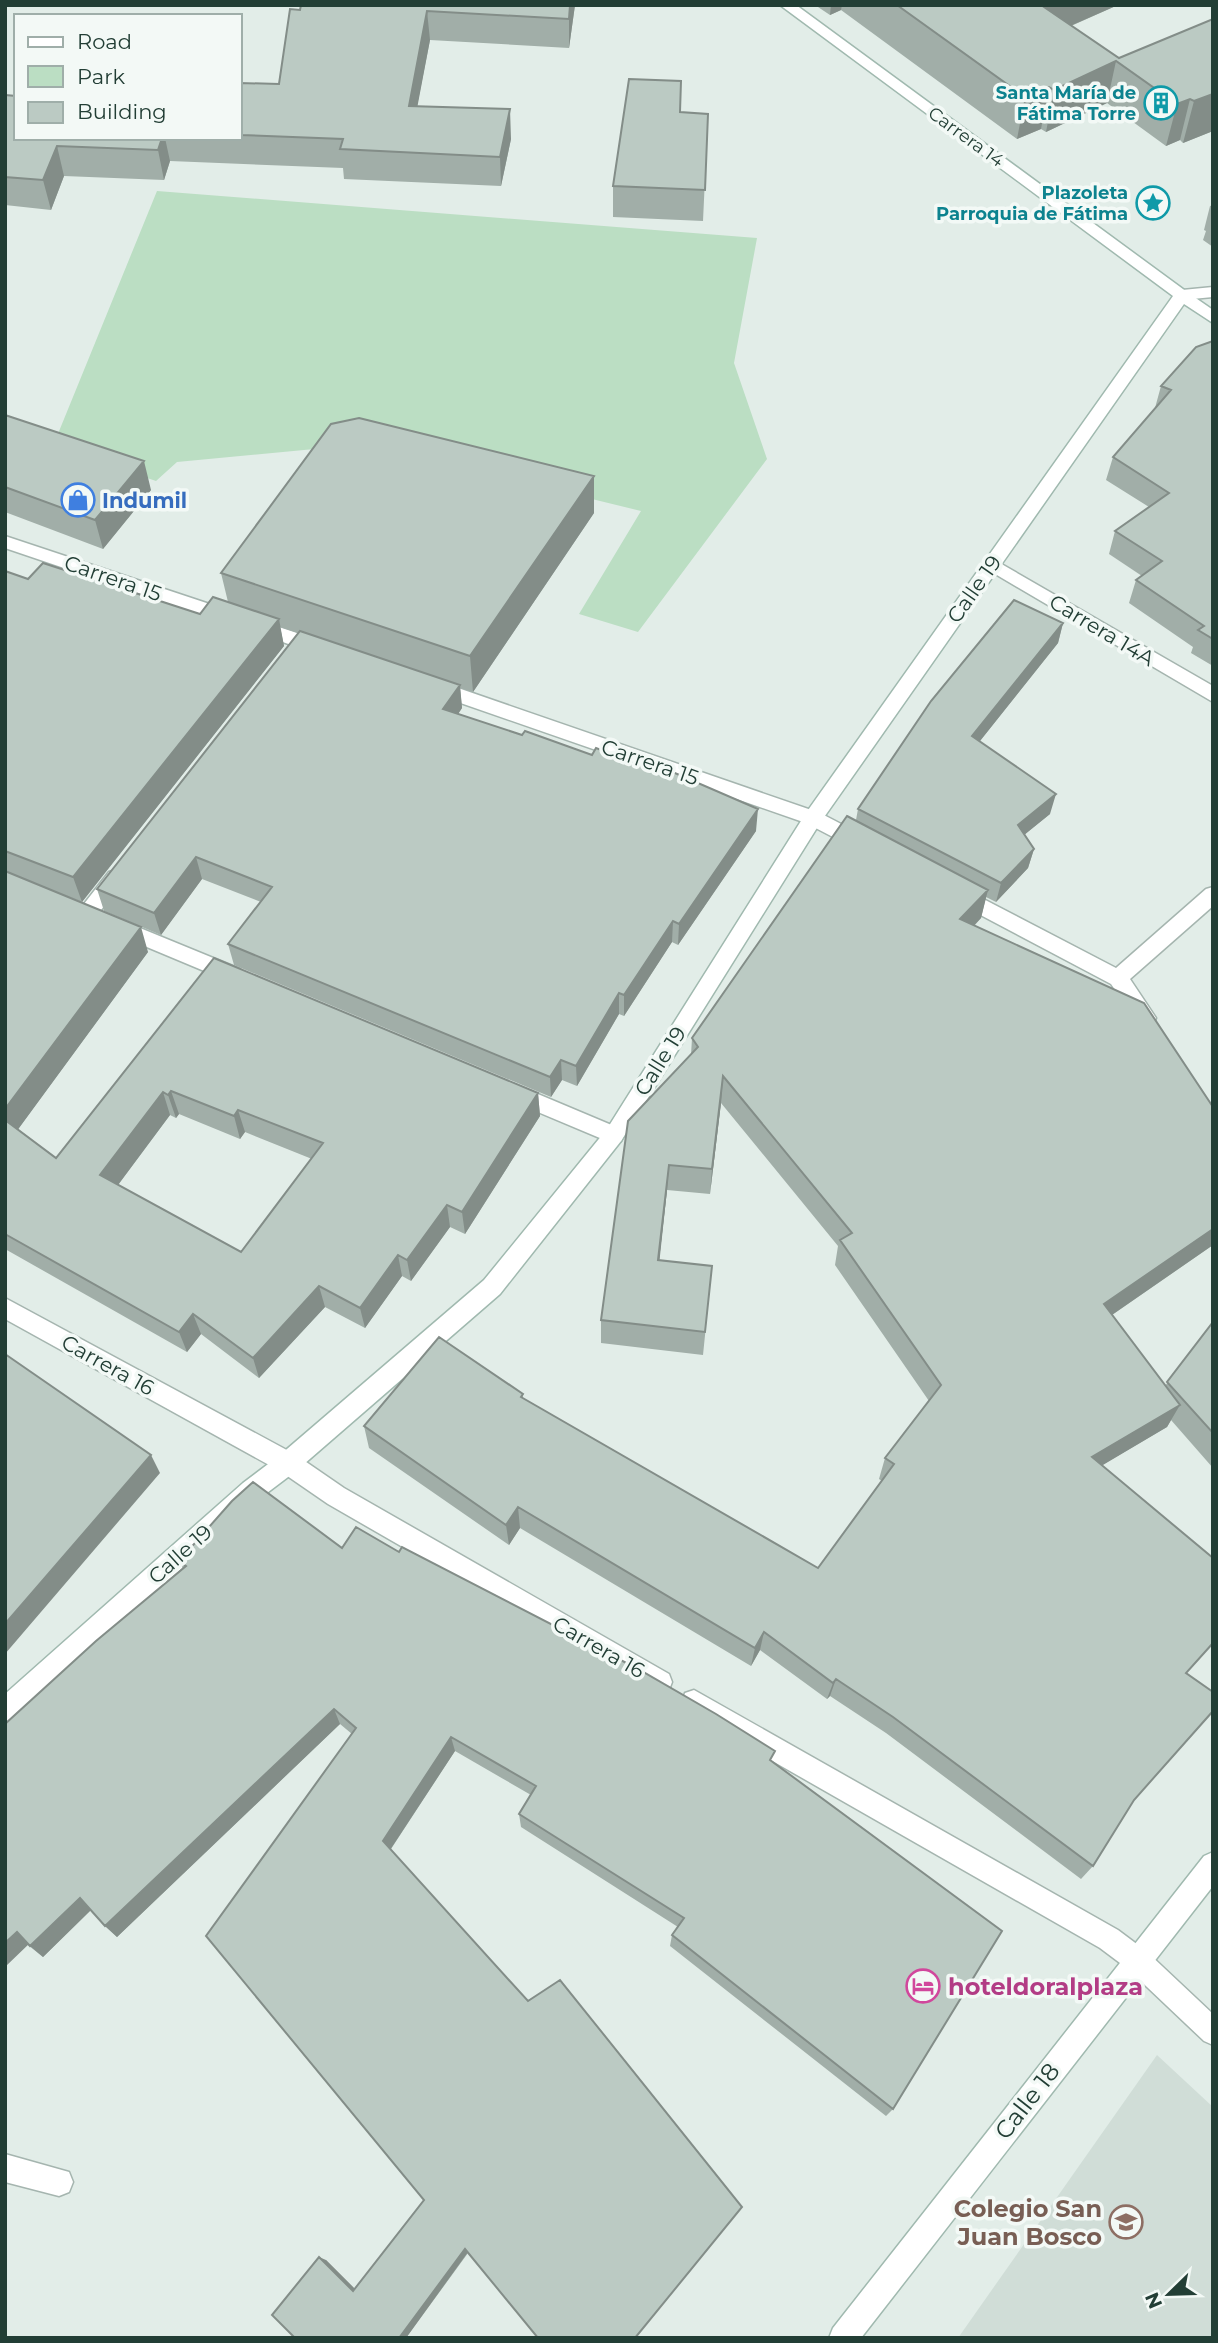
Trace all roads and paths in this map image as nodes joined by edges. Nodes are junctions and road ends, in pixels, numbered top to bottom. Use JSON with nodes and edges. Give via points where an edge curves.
{"nodes":[{"id":1,"x":787,"y":5,"type":"edge"},
{"id":2,"x":1213,"y":292,"type":"edge"},
{"id":3,"x":1182,"y":295,"type":"junction"},
{"id":4,"x":1213,"y":318,"type":"edge"},
{"id":5,"x":5,"y":542,"type":"edge"},
{"id":6,"x":991,"y":564,"type":"junction"},
{"id":7,"x":341,"y":655,"type":"edge"},
{"id":8,"x":419,"y":682,"type":"edge"},
{"id":9,"x":1213,"y":695,"type":"edge"},
{"id":10,"x":813,"y":818,"type":"junction"},
{"id":11,"x":874,"y":850,"type":"edge"},
{"id":12,"x":130,"y":859,"type":"edge"},
{"id":13,"x":947,"y":888,"type":"edge"},
{"id":14,"x":1213,"y":894,"type":"edge"},
{"id":15,"x":63,"y":904,"type":"edge"},
{"id":16,"x":87,"y":914,"type":"junction"},
{"id":17,"x":1118,"y":978,"type":"junction"},
{"id":18,"x":254,"y":984,"type":"edge"},
{"id":19,"x":1157,"y":1034,"type":"edge"},
{"id":20,"x":498,"y":1087,"type":"edge"},
{"id":21,"x":614,"y":1135,"type":"junction"},
{"id":22,"x":5,"y":1308,"type":"edge"},
{"id":23,"x":288,"y":1463,"type":"junction"},
{"id":24,"x":5,"y":1710,"type":"edge"},
{"id":25,"x":1213,"y":1865,"type":"edge"},
{"id":26,"x":1137,"y":1960,"type":"junction"},
{"id":27,"x":1213,"y":2032,"type":"edge"},
{"id":28,"x":5,"y":2168,"type":"edge"},
{"id":29,"x":59,"y":2182,"type":"dead end"},
{"id":30,"x":843,"y":2338,"type":"edge"}],
"edges":[{"from":1,"to":3,"type":"street","name":"Carrera 14"},
{"from":2,"to":3,"type":"street"},
{"from":3,"to":4,"type":"street","name":"Carrera 14"},
{"from":3,"to":6,"type":"street","name":"Calle 19"},
{"from":5,"to":7,"type":"street","name":"Carrera 15","via":[[297,647]]},
{"from":6,"to":9,"type":"street","name":"Carrera 14A"},
{"from":6,"to":10,"type":"street","name":"Calle 19"},
{"from":8,"to":10,"type":"street","name":"Carrera 15"},
{"from":10,"to":11,"type":"street","name":"Carrera 15"},
{"from":10,"to":21,"type":"street","name":"Calle 19"},
{"from":12,"to":16,"type":"street"},
{"from":13,"to":17,"type":"street"},
{"from":14,"to":17,"type":"street"},
{"from":15,"to":16,"type":"street"},
{"from":16,"to":18,"type":"street"},
{"from":17,"to":19,"type":"street"},
{"from":20,"to":21,"type":"street"},
{"from":21,"to":23,"type":"street","name":"Calle 19","via":[[492,1287]]},
{"from":22,"to":23,"type":"street","name":"Carrera 16"},
{"from":23,"to":24,"type":"street","name":"Calle 19"},
{"from":23,"to":26,"type":"street","name":"Carrera 16","via":[[336,1496],[1109,1939]]},
{"from":25,"to":26,"type":"street","name":"Calle 18"},
{"from":26,"to":27,"type":"street","name":"Carrera 16"},
{"from":26,"to":30,"type":"street","name":"Calle 18"},
{"from":28,"to":29,"type":"street"}]}
